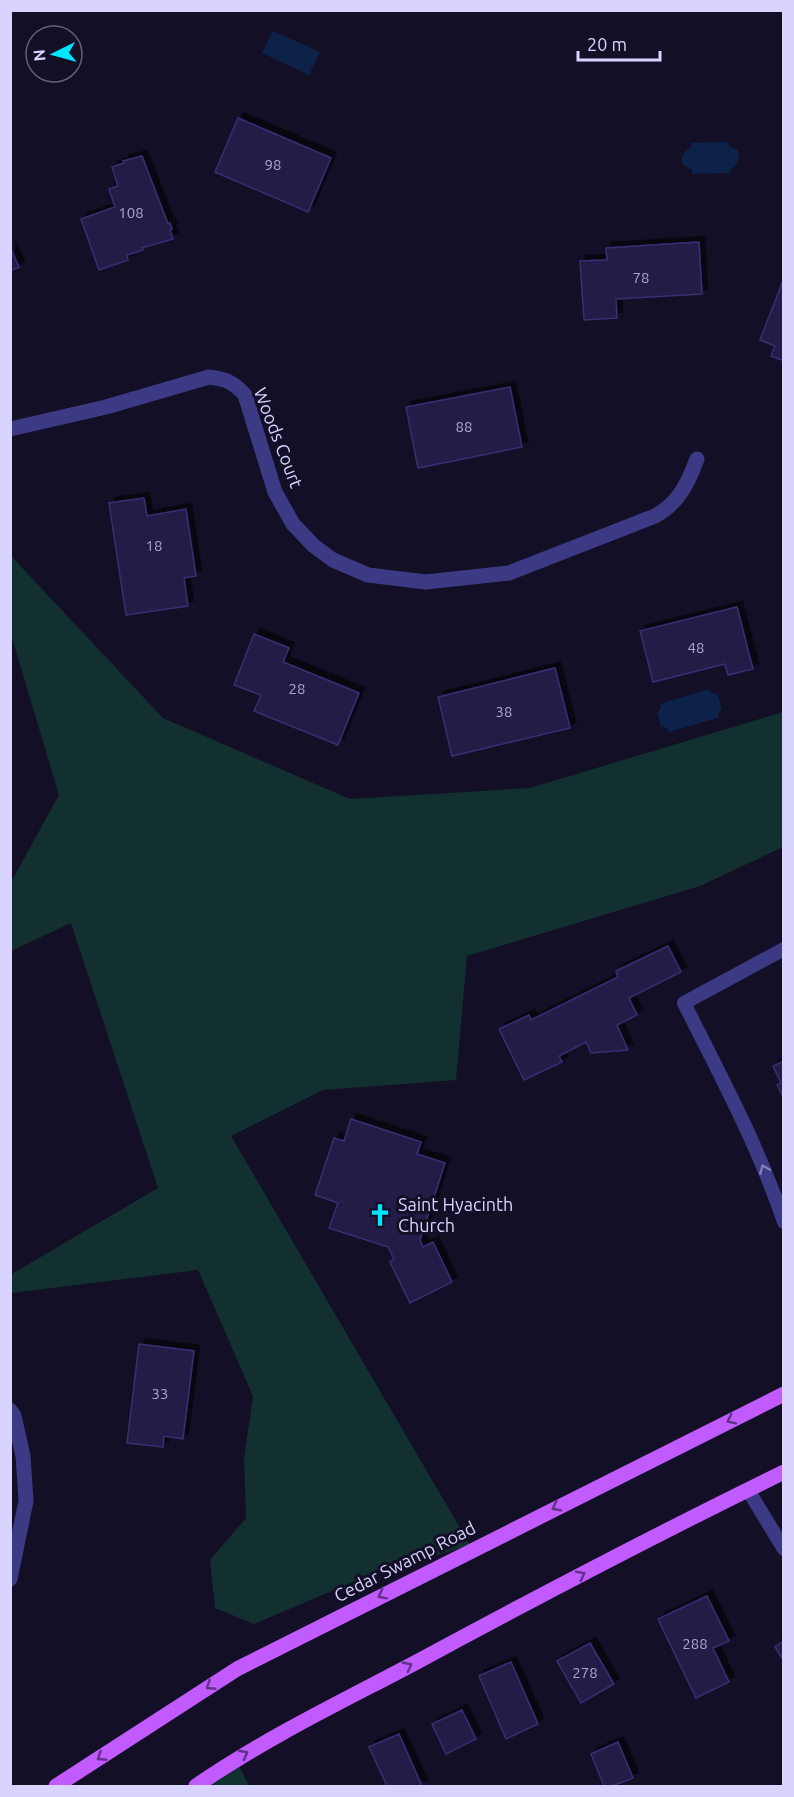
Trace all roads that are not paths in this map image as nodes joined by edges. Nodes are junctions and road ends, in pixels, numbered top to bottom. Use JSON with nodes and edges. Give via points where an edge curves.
{"nodes":[{"id":1,"x":10,"y":429,"type":"edge"},
{"id":2,"x":697,"y":459,"type":"dead end"},
{"id":3,"x":783,"y":949,"type":"edge"},
{"id":4,"x":783,"y":1222,"type":"edge"},
{"id":5,"x":783,"y":1394,"type":"edge"},
{"id":6,"x":10,"y":1410,"type":"edge"},
{"id":7,"x":783,"y":1472,"type":"edge"},
{"id":8,"x":748,"y":1490,"type":"junction"},
{"id":9,"x":783,"y":1549,"type":"edge"},
{"id":10,"x":10,"y":1579,"type":"edge"},
{"id":11,"x":56,"y":1786,"type":"edge"},
{"id":12,"x":196,"y":1786,"type":"edge"}],
"edges":[{"from":1,"to":2,"type":"street","name":"Woods Court","via":[[209,377],[226,379],[245,394],[275,492],[293,524],[314,546],[333,560],[368,575],[426,582],[508,573],[655,516],[680,495]]},
{"from":4,"to":3,"type":"lane","one_way":true,"via":[[742,1118],[684,1003]]},
{"from":5,"to":11,"type":"main road","name":"Cedar Swamp Road","one_way":true,"via":[[237,1669]]},
{"from":6,"to":10,"type":"street","via":[[15,1416],[23,1456],[26,1501]]},
{"from":7,"to":8,"type":"main road"},
{"from":8,"to":9,"type":"lane"},
{"from":12,"to":8,"type":"main road","one_way":true,"via":[[236,1758],[518,1607]]}]}
